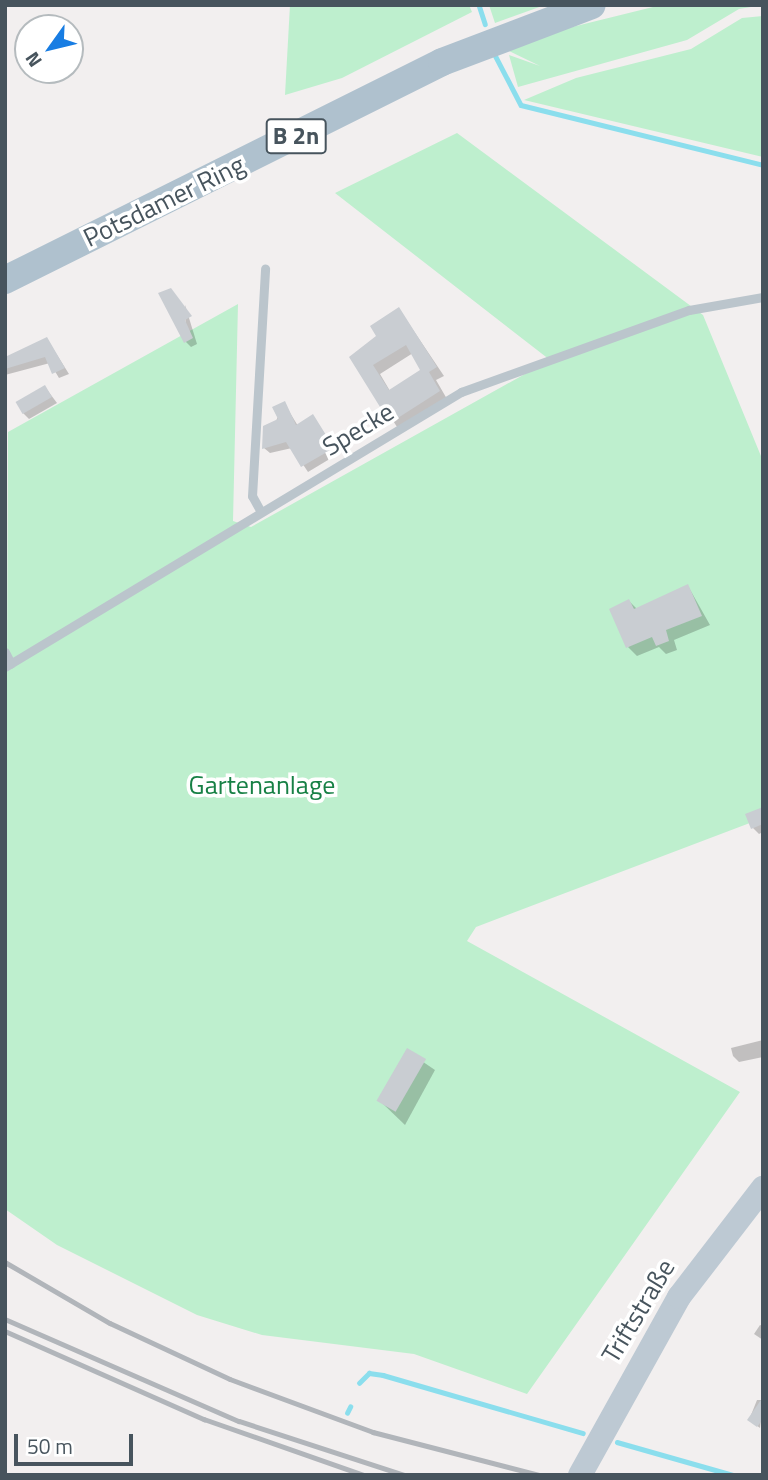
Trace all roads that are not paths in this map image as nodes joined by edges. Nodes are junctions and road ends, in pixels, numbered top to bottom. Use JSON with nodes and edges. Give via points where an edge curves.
{"nodes":[{"id":1,"x":592,"y":5,"type":"edge"},
{"id":2,"x":265,"y":268,"type":"dead end"},
{"id":3,"x":5,"y":281,"type":"edge"},
{"id":4,"x":763,"y":297,"type":"edge"},
{"id":5,"x":261,"y":512,"type":"junction"},
{"id":6,"x":5,"y":652,"type":"edge"},
{"id":7,"x":8,"y":666,"type":"edge"},
{"id":8,"x":763,"y":1188,"type":"edge"},
{"id":9,"x":580,"y":1475,"type":"edge"}],
"edges":[{"from":1,"to":3,"type":"main road","name":"Potsdamer Ring","number":"B 2n","via":[[442,62]]},
{"from":2,"to":5,"type":"lane","via":[[253,496]]},
{"from":4,"to":5,"type":"lane","name":"Specke","via":[[689,310],[461,393]]},
{"from":5,"to":7,"type":"lane","name":"Specke"},
{"from":6,"to":7,"type":"lane"},
{"from":8,"to":9,"type":"main road","name":"Triftstraße","via":[[679,1297]]}]}
